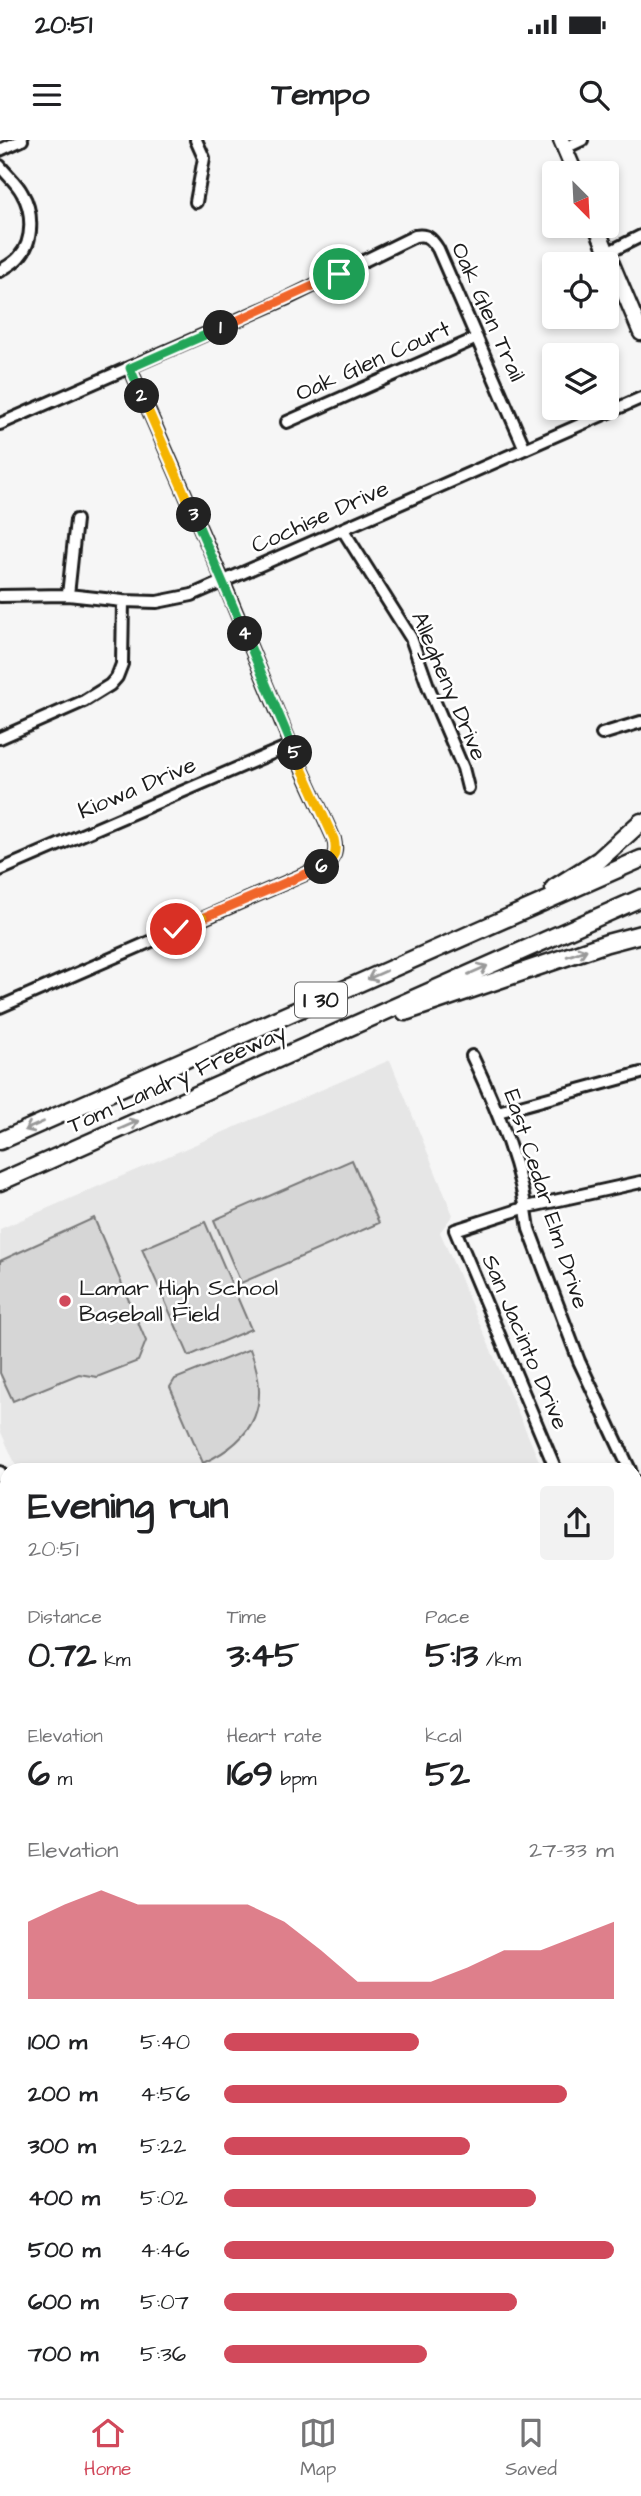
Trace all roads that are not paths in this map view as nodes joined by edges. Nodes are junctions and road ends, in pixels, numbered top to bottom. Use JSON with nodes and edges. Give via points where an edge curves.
{"nodes":[{"id":1,"x":22,"y":140,"type":"edge"},
{"id":2,"x":196,"y":140,"type":"edge"},
{"id":3,"x":582,"y":140,"type":"edge"},
{"id":4,"x":563,"y":144,"type":"edge"},
{"id":5,"x":0,"y":150,"type":"edge"},
{"id":6,"x":570,"y":161,"type":"edge"},
{"id":7,"x":0,"y":166,"type":"edge"},
{"id":8,"x":196,"y":202,"type":"dead end"},
{"id":9,"x":641,"y":236,"type":"edge"},
{"id":10,"x":609,"y":252,"type":"edge"},
{"id":11,"x":0,"y":271,"type":"edge"},
{"id":12,"x":619,"y":281,"type":"edge"},
{"id":13,"x":641,"y":332,"type":"edge"},
{"id":14,"x":477,"y":338,"type":"junction"},
{"id":15,"x":130,"y":368,"type":"junction"},
{"id":16,"x":641,"y":398,"type":"edge"},
{"id":17,"x":287,"y":422,"type":"dead end"},
{"id":18,"x":0,"y":424,"type":"edge"},
{"id":19,"x":525,"y":449,"type":"junction"},
{"id":20,"x":76,"y":520,"type":"dead end"},
{"id":21,"x":343,"y":530,"type":"junction"},
{"id":22,"x":224,"y":583,"type":"junction"},
{"id":23,"x":68,"y":595,"type":"junction"},
{"id":24,"x":0,"y":596,"type":"edge"},
{"id":25,"x":123,"y":601,"type":"junction"},
{"id":26,"x":641,"y":722,"type":"edge"},
{"id":27,"x":602,"y":734,"type":"dead end"},
{"id":28,"x":0,"y":738,"type":"edge"},
{"id":29,"x":291,"y":745,"type":"junction"},
{"id":30,"x":468,"y":788,"type":"dead end"},
{"id":31,"x":641,"y":822,"type":"edge"},
{"id":32,"x":641,"y":859,"type":"edge"},
{"id":33,"x":0,"y":870,"type":"edge"},
{"id":34,"x":641,"y":898,"type":"edge"},
{"id":35,"x":641,"y":934,"type":"edge"},
{"id":36,"x":416,"y":958,"type":"junction"},
{"id":37,"x":0,"y":1007,"type":"edge"},
{"id":38,"x":472,"y":1056,"type":"dead end"},
{"id":39,"x":281,"y":1057,"type":"junction"},
{"id":40,"x":641,"y":1073,"type":"edge"},
{"id":41,"x":498,"y":1112,"type":"junction"},
{"id":42,"x":0,"y":1142,"type":"edge"},
{"id":43,"x":0,"y":1182,"type":"edge"},
{"id":44,"x":641,"y":1182,"type":"edge"},
{"id":45,"x":527,"y":1207,"type":"junction"},
{"id":46,"x":553,"y":1463,"type":"edge"},
{"id":47,"x":627,"y":1463,"type":"edge"}],
"edges":[{"from":1,"to":5,"type":"street"},
{"from":2,"to":8,"type":"street","via":[[204,158]]},
{"from":3,"to":4,"type":"street"},
{"from":4,"to":6,"type":"main road"},
{"from":7,"to":11,"type":"street","via":[[23,193],[30,216],[19,257]]},
{"from":9,"to":10,"type":"street"},
{"from":12,"to":13,"type":"main road"},
{"from":14,"to":15,"type":"street","name":"Oak Glen Trail","via":[[438,249],[423,235]]},
{"from":14,"to":17,"type":"street","name":"Oak Glen Court"},
{"from":14,"to":19,"type":"street","name":"Oak Glen Trail"},
{"from":15,"to":18,"type":"street"},
{"from":15,"to":22,"type":"street"},
{"from":16,"to":19,"type":"street","name":"Cochise Drive"},
{"from":19,"to":21,"type":"street","name":"Cochise Drive"},
{"from":20,"to":23,"type":"street"},
{"from":21,"to":22,"type":"street","name":"Cochise Drive"},
{"from":21,"to":30,"type":"street","name":"Allegheny Drive","via":[[411,638]]},
{"from":22,"to":25,"type":"street","name":"Cochise Drive","via":[[157,602]]},
{"from":22,"to":29,"type":"street"},
{"from":23,"to":24,"type":"street","name":"Cochise Drive"},
{"from":23,"to":25,"type":"street","name":"Cochise Drive"},
{"from":25,"to":28,"type":"street","via":[[122,664],[110,685]]},
{"from":26,"to":27,"type":"street"},
{"from":29,"to":33,"type":"street","name":"Kiowa Drive"},
{"from":29,"to":37,"type":"street","via":[[334,839],[334,858]]},
{"from":31,"to":36,"type":"highway","via":[[598,860],[549,891]]},
{"from":32,"to":36,"type":"highway","name":"Tom Landry Freeway","number":"I 30"},
{"from":39,"to":34,"type":"highway","name":"Tom Landry Freeway","number":"I 30","one_way":true},
{"from":39,"to":35,"type":"highway","one_way":true,"via":[[472,988]]},
{"from":36,"to":42,"type":"highway","name":"Tom Landry Freeway","number":"I 30","one_way":true},
{"from":38,"to":41,"type":"street","name":"East Cedar Elm Drive"},
{"from":43,"to":39,"type":"highway","name":"Tom Landry Freeway","number":"I 30","one_way":true},
{"from":40,"to":41,"type":"street"},
{"from":41,"to":45,"type":"street","name":"East Cedar Elm Drive"},
{"from":44,"to":45,"type":"street"},
{"from":45,"to":46,"type":"street","name":"San Jacinto Drive","via":[[455,1230]]},
{"from":45,"to":47,"type":"street","name":"East Cedar Elm Drive","via":[[529,1229],[579,1361]]}]}
